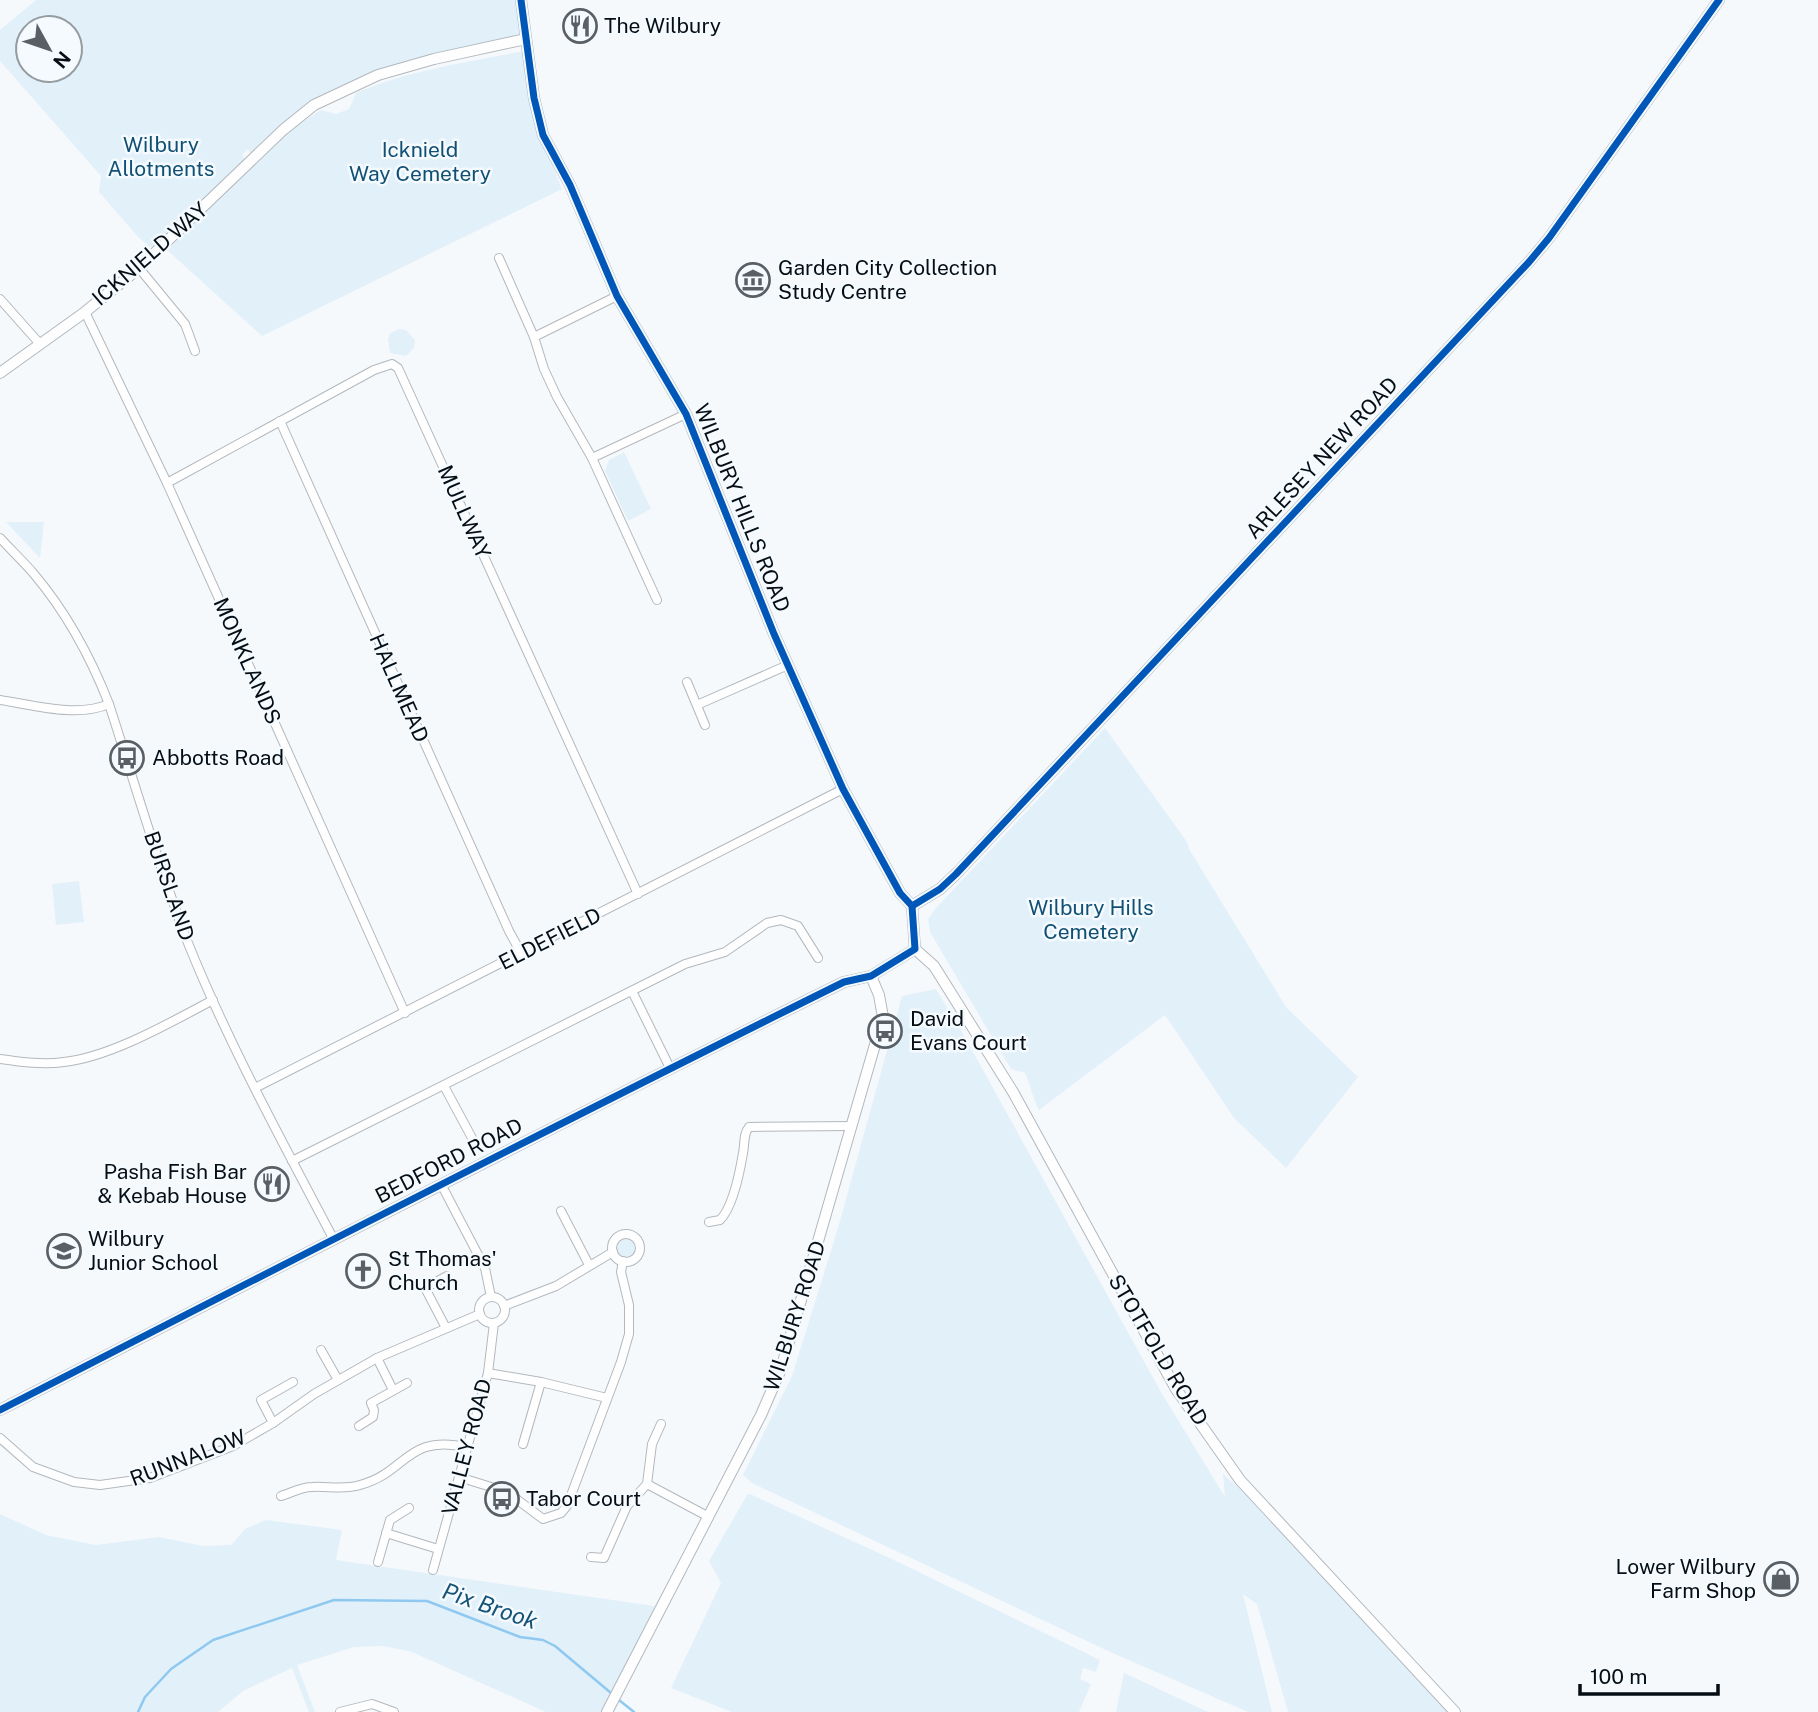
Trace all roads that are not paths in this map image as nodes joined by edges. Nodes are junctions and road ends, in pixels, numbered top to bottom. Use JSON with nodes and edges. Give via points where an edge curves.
{"nodes":[{"id":1,"x":521,"y":0,"type":"edge"},
{"id":2,"x":1719,"y":0,"type":"edge"},
{"id":3,"x":526,"y":39,"type":"junction"},
{"id":4,"x":499,"y":258,"type":"dead end"},
{"id":5,"x":139,"y":268,"type":"junction"},
{"id":6,"x":617,"y":296,"type":"junction"},
{"id":7,"x":0,"y":299,"type":"edge"},
{"id":8,"x":85,"y":312,"type":"junction"},
{"id":9,"x":534,"y":337,"type":"junction"},
{"id":10,"x":40,"y":344,"type":"junction"},
{"id":11,"x":195,"y":351,"type":"dead end"},
{"id":12,"x":0,"y":373,"type":"edge"},
{"id":13,"x":686,"y":414,"type":"junction"},
{"id":14,"x":280,"y":421,"type":"junction"},
{"id":15,"x":592,"y":458,"type":"junction"},
{"id":16,"x":167,"y":483,"type":"junction"},
{"id":17,"x":0,"y":538,"type":"edge"},
{"id":18,"x":657,"y":600,"type":"dead end"},
{"id":19,"x":788,"y":665,"type":"junction"},
{"id":20,"x":687,"y":682,"type":"dead end"},
{"id":21,"x":0,"y":700,"type":"edge"},
{"id":22,"x":109,"y":704,"type":"junction"},
{"id":23,"x":697,"y":705,"type":"junction"},
{"id":24,"x":705,"y":725,"type":"dead end"},
{"id":25,"x":843,"y":789,"type":"junction"},
{"id":26,"x":638,"y":894,"type":"junction"},
{"id":27,"x":912,"y":906,"type":"junction"},
{"id":28,"x":915,"y":949,"type":"junction"},
{"id":29,"x":521,"y":953,"type":"junction"},
{"id":30,"x":818,"y":958,"type":"dead end"},
{"id":31,"x":871,"y":976,"type":"junction"},
{"id":32,"x":632,"y":991,"type":"junction"},
{"id":33,"x":213,"y":1000,"type":"junction"},
{"id":34,"x":404,"y":1013,"type":"junction"},
{"id":35,"x":0,"y":1059,"type":"edge"},
{"id":36,"x":670,"y":1068,"type":"junction"},
{"id":37,"x":444,"y":1086,"type":"junction"},
{"id":38,"x":255,"y":1088,"type":"junction"},
{"id":39,"x":852,"y":1126,"type":"junction"},
{"id":40,"x":472,"y":1138,"type":"dead end"},
{"id":41,"x":292,"y":1161,"type":"junction"},
{"id":42,"x":442,"y":1184,"type":"junction"},
{"id":43,"x":561,"y":1211,"type":"dead end"},
{"id":44,"x":709,"y":1222,"type":"dead end"},
{"id":45,"x":334,"y":1240,"type":"junction"},
{"id":46,"x":612,"y":1252,"type":"junction"},
{"id":47,"x":624,"y":1261,"type":"junction"},
{"id":48,"x":589,"y":1265,"type":"junction"},
{"id":49,"x":447,"y":1276,"type":"dead end"},
{"id":50,"x":491,"y":1297,"type":"junction"},
{"id":51,"x":505,"y":1306,"type":"junction"},
{"id":52,"x":480,"y":1314,"type":"junction"},
{"id":53,"x":494,"y":1323,"type":"junction"},
{"id":54,"x":446,"y":1328,"type":"junction"},
{"id":55,"x":321,"y":1350,"type":"dead end"},
{"id":56,"x":377,"y":1358,"type":"junction"},
{"id":57,"x":488,"y":1373,"type":"junction"},
{"id":58,"x":338,"y":1380,"type":"junction"},
{"id":59,"x":293,"y":1382,"type":"dead end"},
{"id":60,"x":541,"y":1382,"type":"junction"},
{"id":61,"x":407,"y":1383,"type":"dead end"},
{"id":62,"x":393,"y":1390,"type":"junction"},
{"id":63,"x":607,"y":1398,"type":"junction"},
{"id":64,"x":0,"y":1410,"type":"edge"},
{"id":65,"x":273,"y":1423,"type":"junction"},
{"id":66,"x":661,"y":1424,"type":"dead end"},
{"id":67,"x":359,"y":1426,"type":"dead end"},
{"id":68,"x":0,"y":1438,"type":"edge"},
{"id":69,"x":523,"y":1444,"type":"dead end"},
{"id":70,"x":467,"y":1447,"type":"junction"},
{"id":71,"x":459,"y":1477,"type":"junction"},
{"id":72,"x":647,"y":1484,"type":"junction"},
{"id":73,"x":281,"y":1496,"type":"dead end"},
{"id":74,"x":409,"y":1507,"type":"dead end"},
{"id":75,"x":709,"y":1517,"type":"junction"},
{"id":76,"x":386,"y":1533,"type":"junction"},
{"id":77,"x":438,"y":1549,"type":"junction"},
{"id":78,"x":591,"y":1557,"type":"dead end"},
{"id":79,"x":378,"y":1562,"type":"dead end"},
{"id":80,"x":433,"y":1570,"type":"dead end"},
{"id":81,"x":609,"y":1709,"type":"edge"},
{"id":82,"x":340,"y":1712,"type":"edge"},
{"id":83,"x":394,"y":1712,"type":"edge"},
{"id":84,"x":1455,"y":1712,"type":"edge"}],
"edges":[{"from":1,"to":3,"type":"street"},
{"from":2,"to":27,"type":"street","name":"ARLESEY NEW ROAD","via":[[1529,262],[956,874],[940,890]]},
{"from":3,"to":5,"type":"street","name":"ICKNIELD WAY","via":[[378,75],[314,105]]},
{"from":3,"to":6,"type":"street","name":"WILBURY HILLS ROAD","via":[[543,135],[570,185]]},
{"from":4,"to":9,"type":"street"},
{"from":5,"to":8,"type":"street","name":"ICKNIELD WAY"},
{"from":5,"to":11,"type":"street","via":[[186,324]]},
{"from":6,"to":9,"type":"street"},
{"from":6,"to":13,"type":"street","name":"WILBURY HILLS ROAD"},
{"from":7,"to":10,"type":"street"},
{"from":8,"to":10,"type":"street","name":"ICKNIELD WAY"},
{"from":8,"to":16,"type":"street","name":"MONKLANDS"},
{"from":9,"to":15,"type":"street","via":[[557,397]]},
{"from":10,"to":12,"type":"street","name":"ICKNIELD WAY"},
{"from":13,"to":15,"type":"street"},
{"from":13,"to":19,"type":"street","name":"WILBURY HILLS ROAD"},
{"from":14,"to":16,"type":"street","name":"MULLWAY"},
{"from":14,"to":26,"type":"street","name":"MULLWAY","via":[[384,365],[398,368]]},
{"from":14,"to":29,"type":"street","name":"HALLMEAD"},
{"from":15,"to":18,"type":"street"},
{"from":16,"to":34,"type":"street","name":"MONKLANDS"},
{"from":17,"to":22,"type":"street","name":"BURSLAND","via":[[48,592],[86,651]]},
{"from":19,"to":23,"type":"street"},
{"from":19,"to":25,"type":"street","name":"WILBURY HILLS ROAD"},
{"from":20,"to":23,"type":"street"},
{"from":21,"to":22,"type":"street","via":[[68,710]]},
{"from":22,"to":33,"type":"street","name":"BURSLAND","via":[[164,875]]},
{"from":23,"to":24,"type":"street"},
{"from":25,"to":26,"type":"street","name":"ELDEFIELD"},
{"from":25,"to":27,"type":"street","name":"WILBURY HILLS ROAD","via":[[900,893]]},
{"from":26,"to":29,"type":"street","name":"ELDEFIELD"},
{"from":27,"to":28,"type":"street"},
{"from":28,"to":31,"type":"street","name":"BEDFORD ROAD"},
{"from":28,"to":84,"type":"street","name":"STOTFOLD ROAD","via":[[934,966],[1013,1092],[1176,1389],[1240,1480]]},
{"from":29,"to":34,"type":"street","name":"ELDEFIELD"},
{"from":30,"to":32,"type":"street","via":[[798,926],[774,920],[725,952],[685,964]]},
{"from":31,"to":36,"type":"street","name":"BEDFORD ROAD","via":[[845,982]]},
{"from":31,"to":39,"type":"street","name":"WILBURY ROAD","via":[[883,1017]]},
{"from":32,"to":36,"type":"street"},
{"from":32,"to":37,"type":"street"},
{"from":33,"to":35,"type":"street","via":[[90,1057],[44,1063]]},
{"from":33,"to":38,"type":"street","name":"BURSLAND"},
{"from":34,"to":38,"type":"street","name":"ELDEFIELD"},
{"from":36,"to":42,"type":"street","name":"BEDFORD ROAD"},
{"from":37,"to":40,"type":"street","name":"BEDFORD ROAD"},
{"from":37,"to":41,"type":"street"},
{"from":38,"to":41,"type":"street","name":"BURSLAND"},
{"from":39,"to":44,"type":"street","via":[[749,1127],[727,1211],[720,1220]]},
{"from":39,"to":75,"type":"street","name":"WILBURY ROAD","via":[[782,1369]]},
{"from":41,"to":45,"type":"street","name":"BURSLAND"},
{"from":42,"to":45,"type":"street","name":"BEDFORD ROAD"},
{"from":42,"to":50,"type":"street","via":[[485,1268]]},
{"from":43,"to":48,"type":"street"},
{"from":45,"to":64,"type":"street","name":"BEDFORD ROAD"},
{"from":46,"to":47,"type":"street"},
{"from":46,"to":47,"type":"street","via":[[618,1236],[634,1237],[638,1254]]},
{"from":46,"to":48,"type":"street"},
{"from":47,"to":63,"type":"street","via":[[621,1272],[630,1324]]},
{"from":48,"to":51,"type":"street","via":[[556,1286]]},
{"from":49,"to":54,"type":"street","via":[[425,1287]]},
{"from":50,"to":51,"type":"street"},
{"from":50,"to":52,"type":"street","via":[[482,1303]]},
{"from":51,"to":53,"type":"street","via":[[503,1317]]},
{"from":52,"to":53,"type":"street"},
{"from":52,"to":54,"type":"street","name":"RUNNALOW"},
{"from":53,"to":57,"type":"street","name":"VALLEY ROAD"},
{"from":54,"to":56,"type":"street","name":"RUNNALOW"},
{"from":55,"to":58,"type":"street"},
{"from":56,"to":58,"type":"street","name":"RUNNALOW"},
{"from":56,"to":62,"type":"street"},
{"from":57,"to":60,"type":"street"},
{"from":57,"to":70,"type":"street","name":"VALLEY ROAD"},
{"from":58,"to":65,"type":"street","name":"RUNNALOW"},
{"from":59,"to":65,"type":"street","via":[[261,1400]]},
{"from":60,"to":63,"type":"street"},
{"from":60,"to":69,"type":"street"},
{"from":61,"to":62,"type":"street"},
{"from":62,"to":67,"type":"street","via":[[371,1403],[373,1417]]},
{"from":63,"to":71,"type":"street","via":[[567,1506],[552,1517],[534,1514],[507,1492]]},
{"from":65,"to":68,"type":"street","name":"RUNNALOW","via":[[233,1446],[149,1478],[100,1485],[74,1482],[33,1467]]},
{"from":66,"to":72,"type":"street","via":[[652,1444]]},
{"from":70,"to":71,"type":"street","name":"VALLEY ROAD"},
{"from":70,"to":73,"type":"street","via":[[425,1446],[366,1483],[309,1487]]},
{"from":71,"to":77,"type":"street","name":"VALLEY ROAD"},
{"from":72,"to":75,"type":"street"},
{"from":72,"to":78,"type":"street","via":[[627,1506],[604,1558]]},
{"from":74,"to":76,"type":"street","via":[[390,1520]]},
{"from":75,"to":81,"type":"street","name":"WILBURY ROAD"},
{"from":76,"to":77,"type":"street"},
{"from":76,"to":79,"type":"street"},
{"from":77,"to":80,"type":"street","name":"VALLEY ROAD"},
{"from":82,"to":83,"type":"street","via":[[372,1704]]}]}
